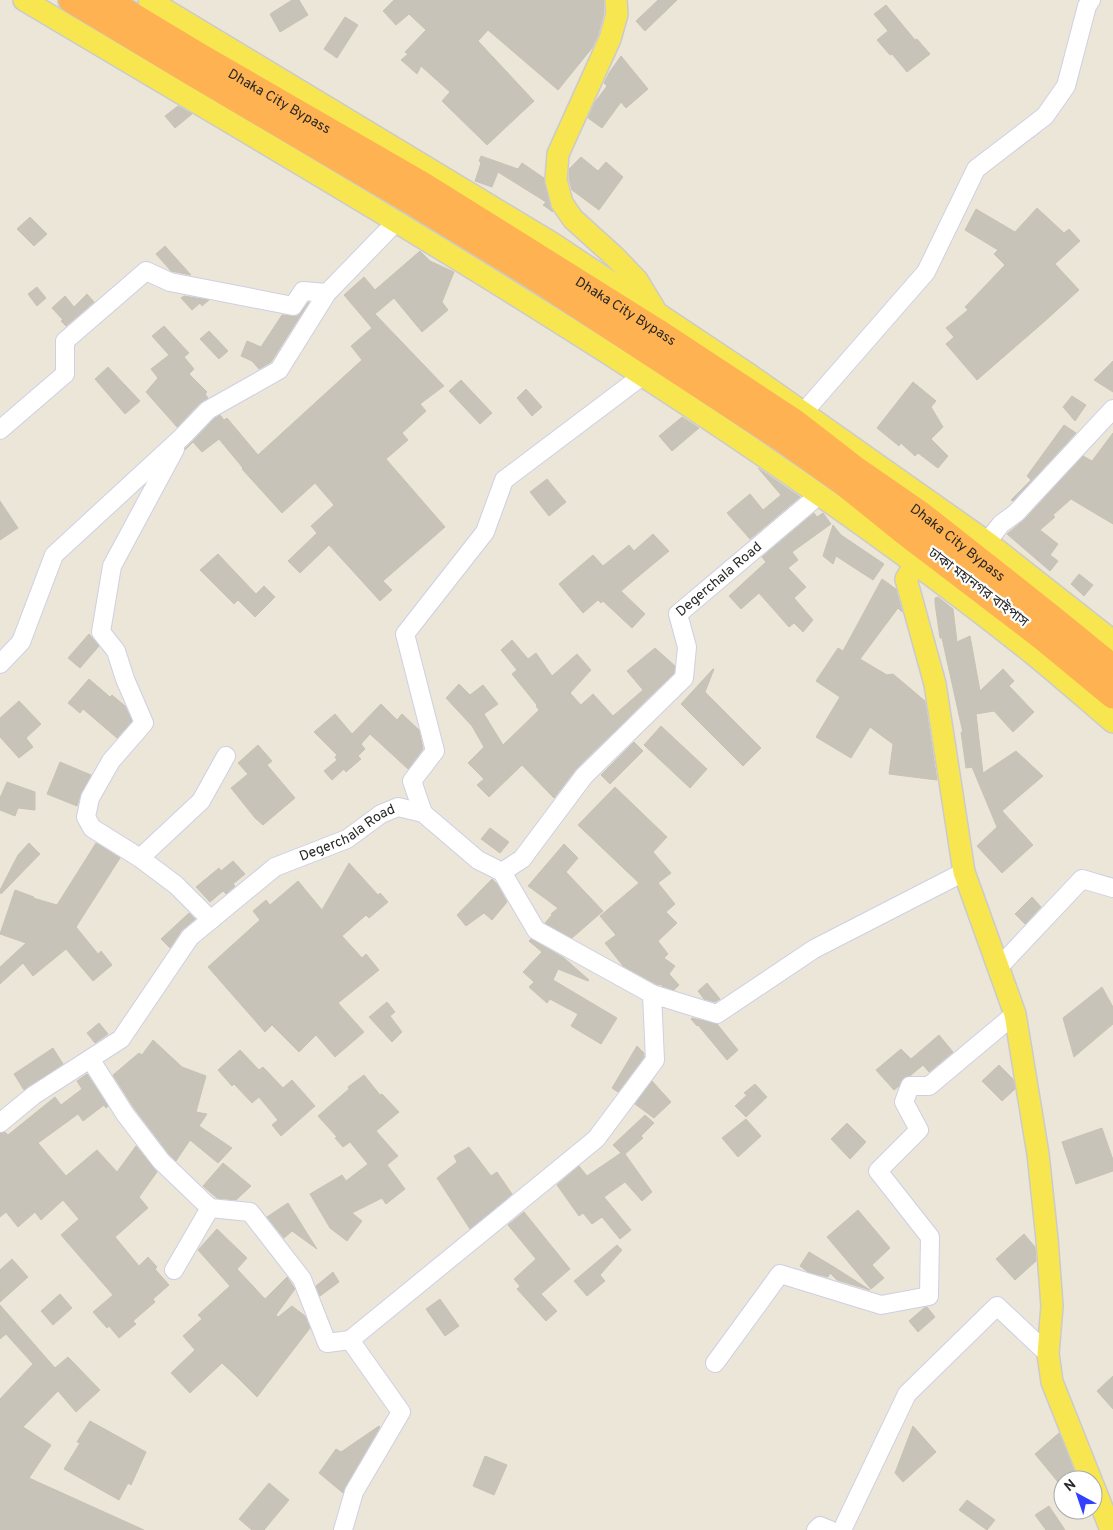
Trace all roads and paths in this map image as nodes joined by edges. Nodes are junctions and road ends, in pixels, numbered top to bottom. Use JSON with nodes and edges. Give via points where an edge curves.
{"nodes":[{"id":1,"x":24,"y":0,"type":"edge"},
{"id":2,"x":70,"y":0,"type":"edge"},
{"id":3,"x":107,"y":0,"type":"edge"},
{"id":4,"x":150,"y":0,"type":"edge"},
{"id":5,"x":616,"y":0,"type":"edge"},
{"id":6,"x":1091,"y":0,"type":"edge"},
{"id":7,"x":397,"y":221,"type":"junction"},
{"id":8,"x":327,"y":293,"type":"junction"},
{"id":9,"x":657,"y":313,"type":"junction"},
{"id":10,"x":642,"y":376,"type":"junction"},
{"id":11,"x":1113,"y":409,"type":"edge"},
{"id":12,"x":803,"y":412,"type":"junction"},
{"id":13,"x":0,"y":430,"type":"edge"},
{"id":14,"x":182,"y":437,"type":"junction"},
{"id":15,"x":842,"y":482,"type":"joint"},
{"id":16,"x":819,"y":494,"type":"junction"},
{"id":17,"x":987,"y":542,"type":"junction"},
{"id":18,"x":915,"y":564,"type":"junction"},
{"id":19,"x":1113,"y":642,"type":"edge"},
{"id":20,"x":0,"y":664,"type":"edge"},
{"id":21,"x":1113,"y":667,"type":"edge"},
{"id":22,"x":1113,"y":696,"type":"edge"},
{"id":23,"x":1113,"y":722,"type":"edge"},
{"id":24,"x":226,"y":756,"type":"dead end"},
{"id":25,"x":423,"y":813,"type":"junction"},
{"id":26,"x":140,"y":858,"type":"junction"},
{"id":27,"x":502,"y":872,"type":"junction"},
{"id":28,"x":964,"y":872,"type":"junction"},
{"id":29,"x":1113,"y":888,"type":"edge"},
{"id":30,"x":210,"y":920,"type":"junction"},
{"id":31,"x":999,"y":967,"type":"junction"},
{"id":32,"x":652,"y":994,"type":"junction"},
{"id":33,"x":1014,"y":1014,"type":"junction"},
{"id":34,"x":94,"y":1065,"type":"dead end"},
{"id":35,"x":0,"y":1123,"type":"edge"},
{"id":36,"x":210,"y":1208,"type":"junction"},
{"id":37,"x":174,"y":1270,"type":"dead end"},
{"id":38,"x":350,"y":1340,"type":"junction"},
{"id":39,"x":1048,"y":1354,"type":"junction"},
{"id":40,"x":715,"y":1363,"type":"dead end"},
{"id":41,"x":1087,"y":1470,"type":"edge"},
{"id":42,"x":1103,"y":1510,"type":"edge"},
{"id":43,"x":343,"y":1530,"type":"edge"},
{"id":44,"x":816,"y":1530,"type":"edge"},
{"id":45,"x":830,"y":1530,"type":"edge"},
{"id":46,"x":842,"y":1530,"type":"edge"},
{"id":47,"x":1111,"y":1530,"type":"edge"}],
"edges":[{"from":1,"to":7,"type":"main road"},
{"from":2,"to":15,"type":"highway","name":"Dhaka City Bypass","via":[[532,276]]},
{"from":3,"to":21,"type":"highway","name":"Dhaka City Bypass","via":[[422,184],[795,422],[921,514]]},
{"from":4,"to":9,"type":"main road","via":[[552,243]]},
{"from":5,"to":9,"type":"main road","via":[[617,14],[610,39],[558,154],[556,180],[562,203],[573,219],[637,280]]},
{"from":6,"to":12,"type":"street","via":[[1066,86],[1045,116],[976,169],[926,272]]},
{"from":7,"to":8,"type":"street"},
{"from":7,"to":10,"type":"main road"},
{"from":8,"to":13,"type":"street","via":[[303,291],[293,306],[170,282],[146,271],[65,341],[65,374]]},
{"from":8,"to":14,"type":"street","via":[[279,370],[208,410]]},
{"from":9,"to":12,"type":"main road"},
{"from":10,"to":16,"type":"main road"},
{"from":10,"to":25,"type":"street","via":[[504,480],[485,532],[405,634],[435,751],[412,781]]},
{"from":11,"to":17,"type":"street","via":[[1016,513],[1000,524]]},
{"from":12,"to":17,"type":"main road"},
{"from":14,"to":20,"type":"street","via":[[54,555],[21,642]]},
{"from":14,"to":26,"type":"street","via":[[112,566],[101,632],[116,651],[144,723],[111,761],[90,798],[86,816],[92,828]]},
{"from":15,"to":22,"type":"highway","name":"ঢাকা মহানগর বাইপাস"},
{"from":16,"to":18,"type":"main road"},
{"from":16,"to":27,"type":"street","name":"Degerchala Road","via":[[678,614],[687,647],[684,678],[584,776],[522,858]]},
{"from":17,"to":19,"type":"main road"},
{"from":18,"to":23,"type":"main road","via":[[1035,655]]},
{"from":18,"to":28,"type":"main road","via":[[906,579],[935,684]]},
{"from":24,"to":26,"type":"street","via":[[201,801]]},
{"from":25,"to":27,"type":"street","name":"Degerchala Road","via":[[478,860]]},
{"from":25,"to":30,"type":"street","name":"Degerchala Road","via":[[398,807],[381,814],[347,838],[275,867]]},
{"from":26,"to":30,"type":"street","via":[[176,885]]},
{"from":27,"to":32,"type":"street","via":[[536,930]]},
{"from":28,"to":31,"type":"main road"},
{"from":28,"to":32,"type":"street","via":[[814,949],[717,1014]]},
{"from":29,"to":31,"type":"street","via":[[1082,879]]},
{"from":30,"to":35,"type":"street","name":"Degerchala Road","via":[[190,938],[120,1039],[34,1095]]},
{"from":31,"to":33,"type":"main road"},
{"from":32,"to":38,"type":"street","via":[[656,1060],[596,1139]]},
{"from":33,"to":39,"type":"main road","via":[[1038,1154],[1047,1239],[1052,1306]]},
{"from":33,"to":40,"type":"street","via":[[929,1086],[910,1086],[904,1102],[919,1130],[878,1171],[930,1237],[929,1296],[882,1305],[780,1274]]},
{"from":34,"to":36,"type":"street","via":[[125,1114],[161,1161]]},
{"from":36,"to":37,"type":"street"},
{"from":36,"to":38,"type":"street","via":[[250,1212],[302,1279],[327,1343]]},
{"from":38,"to":43,"type":"street","via":[[401,1412],[354,1492]]},
{"from":39,"to":41,"type":"main road","via":[[1052,1382]]},
{"from":39,"to":46,"type":"street","via":[[997,1306],[907,1394]]},
{"from":42,"to":47,"type":"main road"},
{"from":44,"to":45,"type":"street","via":[[820,1526]]}]}
